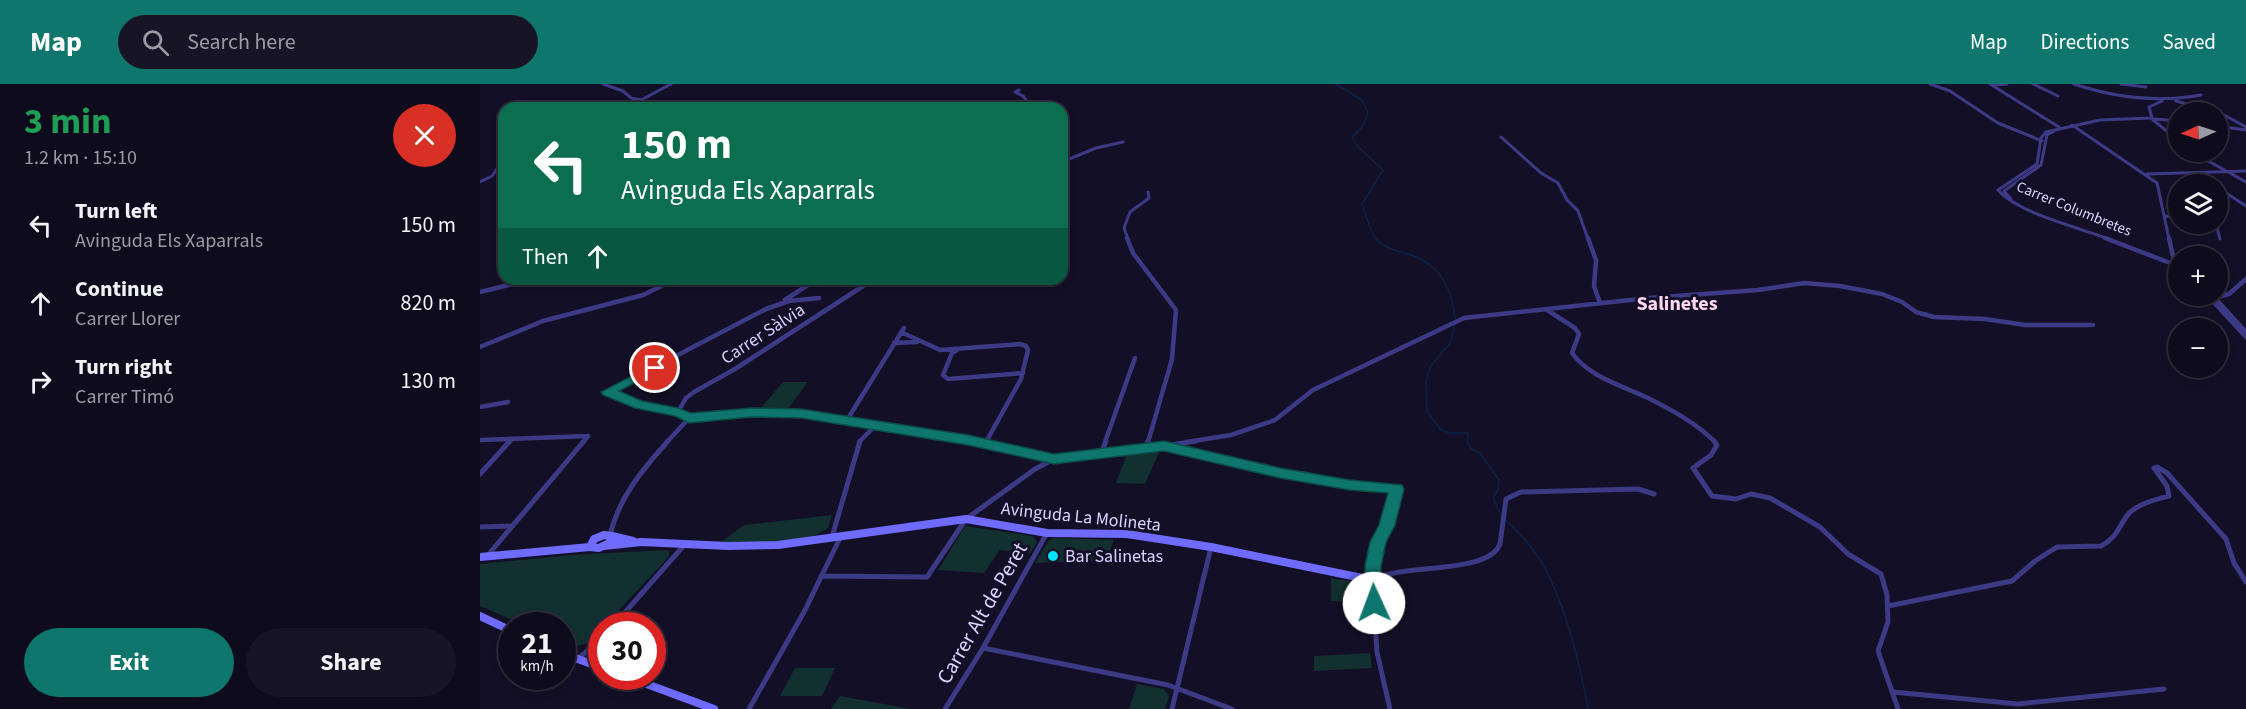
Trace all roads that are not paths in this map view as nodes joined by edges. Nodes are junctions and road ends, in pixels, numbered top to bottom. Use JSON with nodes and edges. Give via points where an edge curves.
{"nodes":[{"id":1,"x":603,"y":84,"type":"edge"},
{"id":2,"x":671,"y":84,"type":"edge"},
{"id":3,"x":1930,"y":84,"type":"edge"},
{"id":4,"x":2007,"y":84,"type":"edge"},
{"id":5,"x":2033,"y":84,"type":"edge"},
{"id":6,"x":2074,"y":84,"type":"edge"},
{"id":7,"x":2121,"y":84,"type":"edge"},
{"id":8,"x":1991,"y":85,"type":"edge"},
{"id":9,"x":2146,"y":87,"type":"dead end"},
{"id":10,"x":1019,"y":90,"type":"dead end"},
{"id":11,"x":2201,"y":95,"type":"dead end"},
{"id":12,"x":2058,"y":96,"type":"dead end"},
{"id":13,"x":641,"y":100,"type":"junction"},
{"id":14,"x":2168,"y":100,"type":"junction"},
{"id":15,"x":646,"y":102,"type":"edge"},
{"id":16,"x":1028,"y":102,"type":"edge"},
{"id":17,"x":2153,"y":119,"type":"junction"},
{"id":18,"x":2168,"y":121,"type":"edge"},
{"id":19,"x":2073,"y":126,"type":"junction"},
{"id":20,"x":2060,"y":128,"type":"junction"},
{"id":21,"x":2228,"y":128,"type":"edge"},
{"id":22,"x":2246,"y":130,"type":"edge"},
{"id":23,"x":2168,"y":131,"type":"edge"},
{"id":24,"x":1501,"y":137,"type":"dead end"},
{"id":25,"x":2040,"y":141,"type":"junction"},
{"id":26,"x":1123,"y":142,"type":"dead end"},
{"id":27,"x":2045,"y":142,"type":"junction"},
{"id":28,"x":1068,"y":160,"type":"edge"},
{"id":29,"x":2211,"y":162,"type":"edge"},
{"id":30,"x":498,"y":168,"type":"edge"},
{"id":31,"x":2227,"y":171,"type":"junction"},
{"id":32,"x":2246,"y":171,"type":"edge"},
{"id":33,"x":2194,"y":173,"type":"joint"},
{"id":34,"x":2147,"y":174,"type":"junction"},
{"id":35,"x":2246,"y":180,"type":"edge"},
{"id":36,"x":480,"y":183,"type":"edge"},
{"id":37,"x":1148,"y":192,"type":"dead end"},
{"id":38,"x":2228,"y":194,"type":"edge"},
{"id":39,"x":2246,"y":206,"type":"edge"},
{"id":40,"x":2166,"y":216,"type":"joint"},
{"id":41,"x":2219,"y":234,"type":"edge"},
{"id":42,"x":2220,"y":238,"type":"dead end"},
{"id":43,"x":2172,"y":246,"type":"edge"},
{"id":44,"x":2168,"y":260,"type":"edge"},
{"id":45,"x":2168,"y":260,"type":"edge"},
{"id":46,"x":2246,"y":279,"type":"edge"},
{"id":47,"x":505,"y":285,"type":"edge"},
{"id":48,"x":664,"y":285,"type":"edge"},
{"id":49,"x":808,"y":285,"type":"edge"},
{"id":50,"x":862,"y":285,"type":"edge"},
{"id":51,"x":480,"y":292,"type":"edge"},
{"id":52,"x":2228,"y":294,"type":"edge"},
{"id":53,"x":819,"y":298,"type":"dead end"},
{"id":54,"x":780,"y":303,"type":"junction"},
{"id":55,"x":1600,"y":303,"type":"junction"},
{"id":56,"x":2220,"y":306,"type":"edge"},
{"id":57,"x":2221,"y":306,"type":"edge"},
{"id":58,"x":1547,"y":310,"type":"junction"},
{"id":59,"x":2093,"y":325,"type":"dead end"},
{"id":60,"x":2246,"y":332,"type":"edge"},
{"id":61,"x":908,"y":335,"type":"junction"},
{"id":62,"x":2246,"y":337,"type":"edge"},
{"id":63,"x":920,"y":341,"type":"junction"},
{"id":64,"x":900,"y":342,"type":"junction"},
{"id":65,"x":894,"y":343,"type":"junction"},
{"id":66,"x":480,"y":347,"type":"edge"},
{"id":67,"x":950,"y":351,"type":"junction"},
{"id":68,"x":1135,"y":358,"type":"dead end"},
{"id":69,"x":1023,"y":373,"type":"junction"},
{"id":70,"x":508,"y":402,"type":"dead end"},
{"id":71,"x":480,"y":407,"type":"edge"},
{"id":72,"x":678,"y":412,"type":"junction"},
{"id":73,"x":689,"y":418,"type":"junction"},
{"id":74,"x":847,"y":420,"type":"junction"},
{"id":75,"x":875,"y":426,"type":"junction"},
{"id":76,"x":512,"y":439,"type":"junction"},
{"id":77,"x":480,"y":440,"type":"edge"},
{"id":78,"x":986,"y":444,"type":"junction"},
{"id":79,"x":1164,"y":446,"type":"junction"},
{"id":80,"x":1146,"y":448,"type":"junction"},
{"id":81,"x":1101,"y":454,"type":"junction"},
{"id":82,"x":1054,"y":459,"type":"junction"},
{"id":83,"x":480,"y":474,"type":"edge"},
{"id":84,"x":1654,"y":494,"type":"dead end"},
{"id":85,"x":615,"y":519,"type":"junction"},
{"id":86,"x":966,"y":519,"type":"junction"},
{"id":87,"x":513,"y":526,"type":"junction"},
{"id":88,"x":480,"y":527,"type":"edge"},
{"id":89,"x":1047,"y":532,"type":"junction"},
{"id":90,"x":611,"y":536,"type":"junction"},
{"id":91,"x":836,"y":537,"type":"junction"},
{"id":92,"x":595,"y":541,"type":"junction"},
{"id":93,"x":641,"y":542,"type":"junction"},
{"id":94,"x":686,"y":543,"type":"junction"},
{"id":95,"x":604,"y":546,"type":"junction"},
{"id":96,"x":1211,"y":548,"type":"junction"},
{"id":97,"x":484,"y":556,"type":"edge"},
{"id":98,"x":821,"y":576,"type":"junction"},
{"id":99,"x":1372,"y":580,"type":"junction"},
{"id":100,"x":2246,"y":582,"type":"edge"},
{"id":101,"x":1888,"y":606,"type":"junction"},
{"id":102,"x":625,"y":612,"type":"edge"},
{"id":103,"x":480,"y":616,"type":"edge"},
{"id":104,"x":498,"y":624,"type":"edge"},
{"id":105,"x":983,"y":648,"type":"junction"},
{"id":106,"x":588,"y":650,"type":"edge"},
{"id":107,"x":577,"y":659,"type":"joint"},
{"id":108,"x":588,"y":663,"type":"edge"},
{"id":109,"x":2164,"y":689,"type":"dead end"},
{"id":110,"x":663,"y":690,"type":"edge"},
{"id":111,"x":1177,"y":690,"type":"junction"},
{"id":112,"x":1893,"y":692,"type":"junction"},
{"id":113,"x":714,"y":709,"type":"edge"},
{"id":114,"x":748,"y":709,"type":"edge"},
{"id":115,"x":945,"y":709,"type":"edge"},
{"id":116,"x":1172,"y":709,"type":"edge"},
{"id":117,"x":1233,"y":709,"type":"edge"},
{"id":118,"x":1390,"y":709,"type":"edge"},
{"id":119,"x":1898,"y":709,"type":"edge"}],
"edges":[{"from":1,"to":13,"type":"street"},
{"from":2,"to":13,"type":"street"},
{"from":3,"to":25,"type":"street","via":[[1950,91],[2004,126]]},
{"from":4,"to":8,"type":"street"},
{"from":5,"to":12,"type":"street"},
{"from":6,"to":14,"type":"street","via":[[2102,92]]},
{"from":7,"to":9,"type":"street"},
{"from":8,"to":20,"type":"street"},
{"from":10,"to":16,"type":"street","via":[[1015,92]]},
{"from":11,"to":14,"type":"street"},
{"from":13,"to":15,"type":"street"},
{"from":14,"to":17,"type":"street","via":[[2149,107]]},
{"from":14,"to":22,"type":"street","via":[[2212,110]]},
{"from":17,"to":18,"type":"street"},
{"from":17,"to":19,"type":"street"},
{"from":17,"to":23,"type":"street"},
{"from":19,"to":20,"type":"street"},
{"from":19,"to":34,"type":"street"},
{"from":20,"to":25,"type":"street","via":[[2046,132]]},
{"from":20,"to":27,"type":"street","via":[[2047,135]]},
{"from":21,"to":22,"type":"street"},
{"from":24,"to":55,"type":"street","via":[[1558,183],[1578,211],[1596,260],[1593,280]]},
{"from":25,"to":27,"type":"street"},
{"from":25,"to":44,"type":"street","name":"Carrer Columbretes","via":[[2037,164],[2000,187],[2000,194],[2021,207]]},
{"from":26,"to":28,"type":"street"},
{"from":27,"to":45,"type":"street","name":"Carrer Columbretes","via":[[2041,165],[2006,189],[2005,195]]},
{"from":29,"to":31,"type":"street"},
{"from":30,"to":36,"type":"street"},
{"from":31,"to":32,"type":"street"},
{"from":31,"to":33,"type":"street"},
{"from":31,"to":35,"type":"street"},
{"from":33,"to":34,"type":"street"},
{"from":34,"to":40,"type":"street","via":[[2157,183]]},
{"from":37,"to":80,"type":"street","via":[[1149,198],[1130,212],[1124,228],[1133,253],[1176,310],[1176,332]]},
{"from":38,"to":39,"type":"street"},
{"from":40,"to":43,"type":"street"},
{"from":41,"to":42,"type":"street"},
{"from":46,"to":52,"type":"street"},
{"from":47,"to":51,"type":"street"},
{"from":48,"to":66,"type":"street","via":[[643,296],[543,321]]},
{"from":49,"to":54,"type":"street"},
{"from":50,"to":72,"type":"street","name":"Carrer Sàlvia","via":[[686,398]]},
{"from":53,"to":54,"type":"street"},
{"from":54,"to":72,"type":"street","via":[[607,392],[639,405]]},
{"from":55,"to":58,"type":"street"},
{"from":55,"to":59,"type":"street","via":[[1818,284],[1881,294],[1934,317],[2025,325]]},
{"from":56,"to":62,"type":"street"},
{"from":57,"to":60,"type":"street"},
{"from":58,"to":79,"type":"street","via":[[1464,318],[1313,390],[1275,420],[1231,435]]},
{"from":58,"to":101,"type":"street","via":[[1579,334],[1572,353],[1580,364],[1615,385],[1655,401],[1715,442],[1715,451],[1693,468],[1712,496],[1736,499],[1763,495],[1803,516],[1829,534],[1848,554],[1881,574]]},
{"from":61,"to":63,"type":"street"},
{"from":61,"to":64,"type":"street"},
{"from":61,"to":65,"type":"street","via":[[903,330]]},
{"from":63,"to":64,"type":"street"},
{"from":63,"to":67,"type":"street"},
{"from":64,"to":65,"type":"street"},
{"from":65,"to":74,"type":"street"},
{"from":67,"to":69,"type":"street","via":[[1020,344],[1028,350]]},
{"from":67,"to":69,"type":"street","via":[[944,375],[948,379]]},
{"from":68,"to":81,"type":"street"},
{"from":69,"to":78,"type":"street"},
{"from":70,"to":71,"type":"street"},
{"from":72,"to":73,"type":"street"},
{"from":73,"to":74,"type":"street","via":[[774,412]]},
{"from":73,"to":85,"type":"street","via":[[632,485]]},
{"from":74,"to":75,"type":"street"},
{"from":75,"to":78,"type":"street"},
{"from":75,"to":91,"type":"street","via":[[858,444]]},
{"from":76,"to":77,"type":"street"},
{"from":76,"to":83,"type":"street"},
{"from":76,"to":87,"type":"street","via":[[588,436]]},
{"from":78,"to":82,"type":"street"},
{"from":79,"to":80,"type":"street"},
{"from":79,"to":99,"type":"street","via":[[1280,473],[1397,489],[1378,542]]},
{"from":80,"to":81,"type":"street"},
{"from":81,"to":82,"type":"street"},
{"from":82,"to":86,"type":"street"},
{"from":84,"to":99,"type":"street","via":[[1638,489],[1521,492],[1506,499],[1502,539],[1495,554],[1443,567],[1382,572]]},
{"from":85,"to":90,"type":"street"},
{"from":85,"to":92,"type":"street"},
{"from":86,"to":89,"type":"street","name":"Avinguda La Molineta"},
{"from":86,"to":91,"type":"street","name":"Avinguda La Molineta"},
{"from":86,"to":98,"type":"street","via":[[927,577]]},
{"from":87,"to":88,"type":"street"},
{"from":87,"to":97,"type":"street"},
{"from":89,"to":96,"type":"street","name":"Avinguda La Molineta","via":[[1127,534]]},
{"from":89,"to":105,"type":"street","name":"Carrer Alt de Peret"},
{"from":90,"to":92,"type":"street","name":"Avinguda La Molineta"},
{"from":90,"to":93,"type":"street","name":"Avinguda La Molineta"},
{"from":90,"to":95,"type":"street"},
{"from":91,"to":94,"type":"street","name":"Avinguda La Molineta","via":[[778,545]]},
{"from":91,"to":98,"type":"street"},
{"from":92,"to":95,"type":"street","name":"Avinguda La Molineta","via":[[599,548]]},
{"from":92,"to":97,"type":"street"},
{"from":93,"to":94,"type":"street","name":"Avinguda La Molineta"},
{"from":93,"to":95,"type":"street","name":"Avinguda La Molineta"},
{"from":94,"to":102,"type":"street"},
{"from":96,"to":99,"type":"street","name":"Avinguda La Molineta"},
{"from":96,"to":111,"type":"street"},
{"from":98,"to":114,"type":"street"},
{"from":99,"to":118,"type":"street","via":[[1377,652]]},
{"from":100,"to":101,"type":"street","via":[[2226,539],[2157,467],[2154,468],[2169,496],[2131,512],[2115,537],[2101,546],[2057,547],[2012,581]]},
{"from":101,"to":112,"type":"street","via":[[1888,622],[1878,651]]},
{"from":103,"to":104,"type":"street"},
{"from":105,"to":111,"type":"street"},
{"from":105,"to":115,"type":"street","name":"Carrer Alt de Peret"},
{"from":106,"to":107,"type":"street"},
{"from":107,"to":108,"type":"street"},
{"from":109,"to":112,"type":"street","via":[[2018,705]]},
{"from":110,"to":113,"type":"street"},
{"from":111,"to":116,"type":"street"},
{"from":111,"to":117,"type":"street"},
{"from":112,"to":119,"type":"street"}]}
